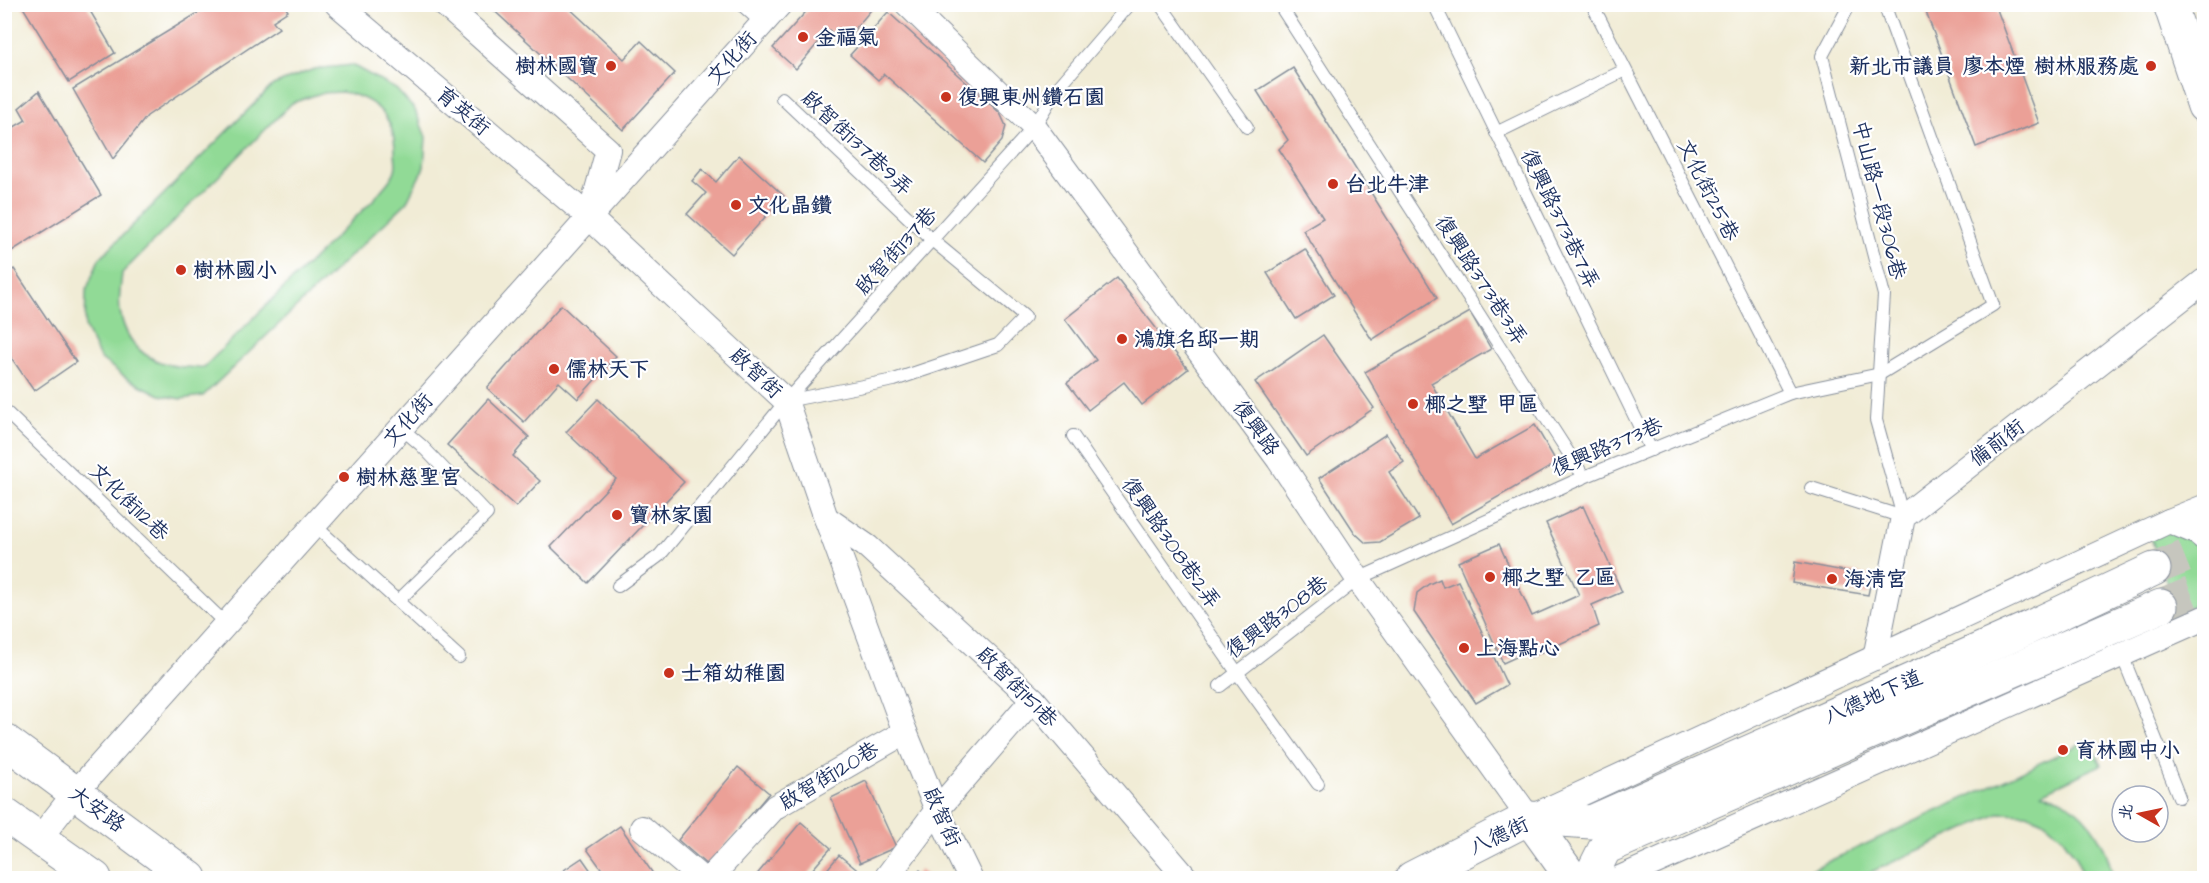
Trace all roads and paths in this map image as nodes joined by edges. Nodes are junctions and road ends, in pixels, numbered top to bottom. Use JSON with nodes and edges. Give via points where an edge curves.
{"nodes":[{"id":1,"x":337,"y":4,"type":"edge"},
{"id":2,"x":444,"y":4,"type":"edge"},
{"id":3,"x":741,"y":4,"type":"edge"},
{"id":4,"x":780,"y":4,"type":"edge"},
{"id":5,"x":907,"y":4,"type":"edge"},
{"id":6,"x":1130,"y":4,"type":"edge"},
{"id":7,"x":1160,"y":4,"type":"edge"},
{"id":8,"x":1279,"y":4,"type":"edge"},
{"id":9,"x":1434,"y":4,"type":"edge"},
{"id":10,"x":1592,"y":4,"type":"edge"},
{"id":11,"x":1850,"y":4,"type":"edge"},
{"id":12,"x":1884,"y":4,"type":"edge"},
{"id":13,"x":2170,"y":4,"type":"edge"},
{"id":14,"x":763,"y":24,"type":"junction"},
{"id":15,"x":1625,"y":70,"type":"junction"},
{"id":16,"x":782,"y":98,"type":"dead end"},
{"id":17,"x":2205,"y":106,"type":"edge"},
{"id":18,"x":1035,"y":126,"type":"junction"},
{"id":19,"x":1246,"y":127,"type":"dead end"},
{"id":20,"x":1496,"y":133,"type":"junction"},
{"id":21,"x":590,"y":218,"type":"junction"},
{"id":22,"x":932,"y":240,"type":"junction"},
{"id":23,"x":2205,"y":282,"type":"edge"},
{"id":24,"x":1880,"y":374,"type":"junction"},
{"id":25,"x":1790,"y":393,"type":"junction"},
{"id":26,"x":786,"y":400,"type":"junction"},
{"id":27,"x":4,"y":410,"type":"edge"},
{"id":28,"x":401,"y":428,"type":"junction"},
{"id":29,"x":1072,"y":436,"type":"dead end"},
{"id":30,"x":1651,"y":450,"type":"junction"},
{"id":31,"x":1584,"y":477,"type":"junction"},
{"id":32,"x":1811,"y":488,"type":"dead end"},
{"id":33,"x":2205,"y":507,"type":"edge"},
{"id":34,"x":1903,"y":517,"type":"junction"},
{"id":35,"x":826,"y":518,"type":"junction"},
{"id":36,"x":2169,"y":521,"type":"junction"},
{"id":37,"x":314,"y":525,"type":"junction"},
{"id":38,"x":2205,"y":538,"type":"edge"},
{"id":39,"x":2154,"y":569,"type":"tunnel mouth"},
{"id":40,"x":1358,"y":579,"type":"junction"},
{"id":41,"x":618,"y":586,"type":"dead end"},
{"id":42,"x":398,"y":601,"type":"junction"},
{"id":43,"x":2161,"y":606,"type":"tunnel mouth"},
{"id":44,"x":2205,"y":618,"type":"edge"},
{"id":45,"x":226,"y":624,"type":"junction"},
{"id":46,"x":2122,"y":655,"type":"junction"},
{"id":47,"x":459,"y":657,"type":"dead end"},
{"id":48,"x":1875,"y":658,"type":"junction"},
{"id":49,"x":1236,"y":671,"type":"junction"},
{"id":50,"x":1220,"y":686,"type":"dead end"},
{"id":51,"x":1033,"y":699,"type":"junction"},
{"id":52,"x":905,"y":732,"type":"junction"},
{"id":53,"x":4,"y":740,"type":"edge"},
{"id":54,"x":1318,"y":784,"type":"dead end"},
{"id":55,"x":75,"y":793,"type":"junction"},
{"id":56,"x":2179,"y":797,"type":"dead end"},
{"id":57,"x":937,"y":810,"type":"junction"},
{"id":58,"x":4,"y":813,"type":"edge"},
{"id":59,"x":1529,"y":818,"type":"junction"},
{"id":60,"x":642,"y":828,"type":"dead end"},
{"id":61,"x":1598,"y":835,"type":"junction"},
{"id":62,"x":39,"y":839,"type":"junction"},
{"id":63,"x":92,"y":878,"type":"edge"},
{"id":64,"x":190,"y":879,"type":"edge"},
{"id":65,"x":701,"y":879,"type":"edge"},
{"id":66,"x":710,"y":879,"type":"edge"},
{"id":67,"x":886,"y":879,"type":"edge"},
{"id":68,"x":970,"y":879,"type":"edge"},
{"id":69,"x":1186,"y":879,"type":"edge"},
{"id":70,"x":1412,"y":879,"type":"edge"},
{"id":71,"x":1572,"y":879,"type":"edge"},
{"id":72,"x":1590,"y":879,"type":"edge"},
{"id":73,"x":1620,"y":879,"type":"edge"}],
"edges":[{"from":1,"to":21,"type":"street","name":"育英街"},
{"from":2,"to":21,"type":"street","via":[[609,150]]},
{"from":3,"to":14,"type":"lane"},
{"from":4,"to":14,"type":"street","name":"文化街"},
{"from":5,"to":18,"type":"street","name":"復興路"},
{"from":6,"to":18,"type":"lane","name":"啟智街137巷","via":[[1056,90]]},
{"from":7,"to":19,"type":"lane"},
{"from":8,"to":31,"type":"lane","name":"復興路373巷3弄"},
{"from":9,"to":20,"type":"lane","name":"復興路373巷7弄"},
{"from":10,"to":15,"type":"lane","name":"文化街25巷"},
{"from":11,"to":24,"type":"lane","name":"中山路一段306巷","via":[[1822,56],[1884,295]]},
{"from":12,"to":24,"type":"lane","name":"復興路373巷","via":[[1994,305]]},
{"from":13,"to":17,"type":"street"},
{"from":14,"to":21,"type":"street","name":"文化街"},
{"from":15,"to":20,"type":"lane"},
{"from":15,"to":25,"type":"lane","name":"文化街25巷"},
{"from":16,"to":22,"type":"lane","name":"啟智街137巷9弄"},
{"from":18,"to":22,"type":"lane","name":"啟智街137巷"},
{"from":18,"to":40,"type":"street","name":"復興路","via":[[1279,460]]},
{"from":20,"to":30,"type":"lane","name":"復興路373巷7弄"},
{"from":21,"to":26,"type":"street","name":"啟智街"},
{"from":21,"to":28,"type":"street","name":"文化街"},
{"from":22,"to":26,"type":"lane","name":"啟智街137巷"},
{"from":22,"to":26,"type":"lane","name":"啟智街137巷9弄","via":[[1025,318],[998,345],[894,380]]},
{"from":23,"to":34,"type":"street","name":"備前街"},
{"from":24,"to":25,"type":"lane","name":"復興路373巷"},
{"from":24,"to":34,"type":"lane","name":"中山路一段306巷","via":[[1876,420]]},
{"from":25,"to":30,"type":"lane","name":"復興路373巷"},
{"from":26,"to":35,"type":"street","name":"啟智街"},
{"from":26,"to":41,"type":"lane","name":"啟智街137巷","via":[[660,555]]},
{"from":27,"to":45,"type":"lane","name":"文化街112巷"},
{"from":28,"to":37,"type":"street","name":"文化街"},
{"from":28,"to":42,"type":"lane","via":[[487,514]]},
{"from":29,"to":49,"type":"lane","name":"復興路308巷2弄"},
{"from":30,"to":31,"type":"lane","name":"復興路373巷"},
{"from":31,"to":40,"type":"lane","name":"復興路373巷"},
{"from":32,"to":34,"type":"lane"},
{"from":33,"to":36,"type":"street"},
{"from":34,"to":48,"type":"street"},
{"from":35,"to":51,"type":"street","name":"啟智街151巷","via":[[868,547]]},
{"from":35,"to":52,"type":"street","name":"啟智街"},
{"from":36,"to":38,"type":"street"},
{"from":36,"to":48,"type":"street"},
{"from":37,"to":42,"type":"lane"},
{"from":37,"to":45,"type":"street","name":"文化街"},
{"from":39,"to":61,"type":"street","name":"八德地下道"},
{"from":40,"to":49,"type":"lane","name":"復興路308巷"},
{"from":40,"to":59,"type":"street","name":"復興路"},
{"from":42,"to":47,"type":"lane"},
{"from":43,"to":61,"type":"street","name":"八德地下道"},
{"from":44,"to":46,"type":"street"},
{"from":45,"to":55,"type":"street","name":"文化街"},
{"from":46,"to":56,"type":"lane"},
{"from":46,"to":73,"type":"street"},
{"from":48,"to":59,"type":"street"},
{"from":49,"to":50,"type":"lane","name":"復興路308巷"},
{"from":49,"to":54,"type":"lane","name":"復興路308巷2弄"},
{"from":51,"to":57,"type":"street"},
{"from":51,"to":69,"type":"street","name":"啟智街151巷"},
{"from":52,"to":57,"type":"street","name":"啟智街"},
{"from":52,"to":66,"type":"street","name":"啟智街120巷","via":[[775,807]]},
{"from":53,"to":55,"type":"street","name":"大安路"},
{"from":55,"to":62,"type":"street","name":"文化街"},
{"from":55,"to":64,"type":"street","name":"大安路"},
{"from":57,"to":67,"type":"street"},
{"from":57,"to":68,"type":"street","name":"啟智街"},
{"from":58,"to":62,"type":"street"},
{"from":59,"to":61,"type":"street","name":"八德街"},
{"from":59,"to":70,"type":"street","name":"八德街"},
{"from":59,"to":71,"type":"street","name":"復興路"},
{"from":60,"to":65,"type":"street"},
{"from":61,"to":72,"type":"street"},
{"from":62,"to":63,"type":"street"}]}
